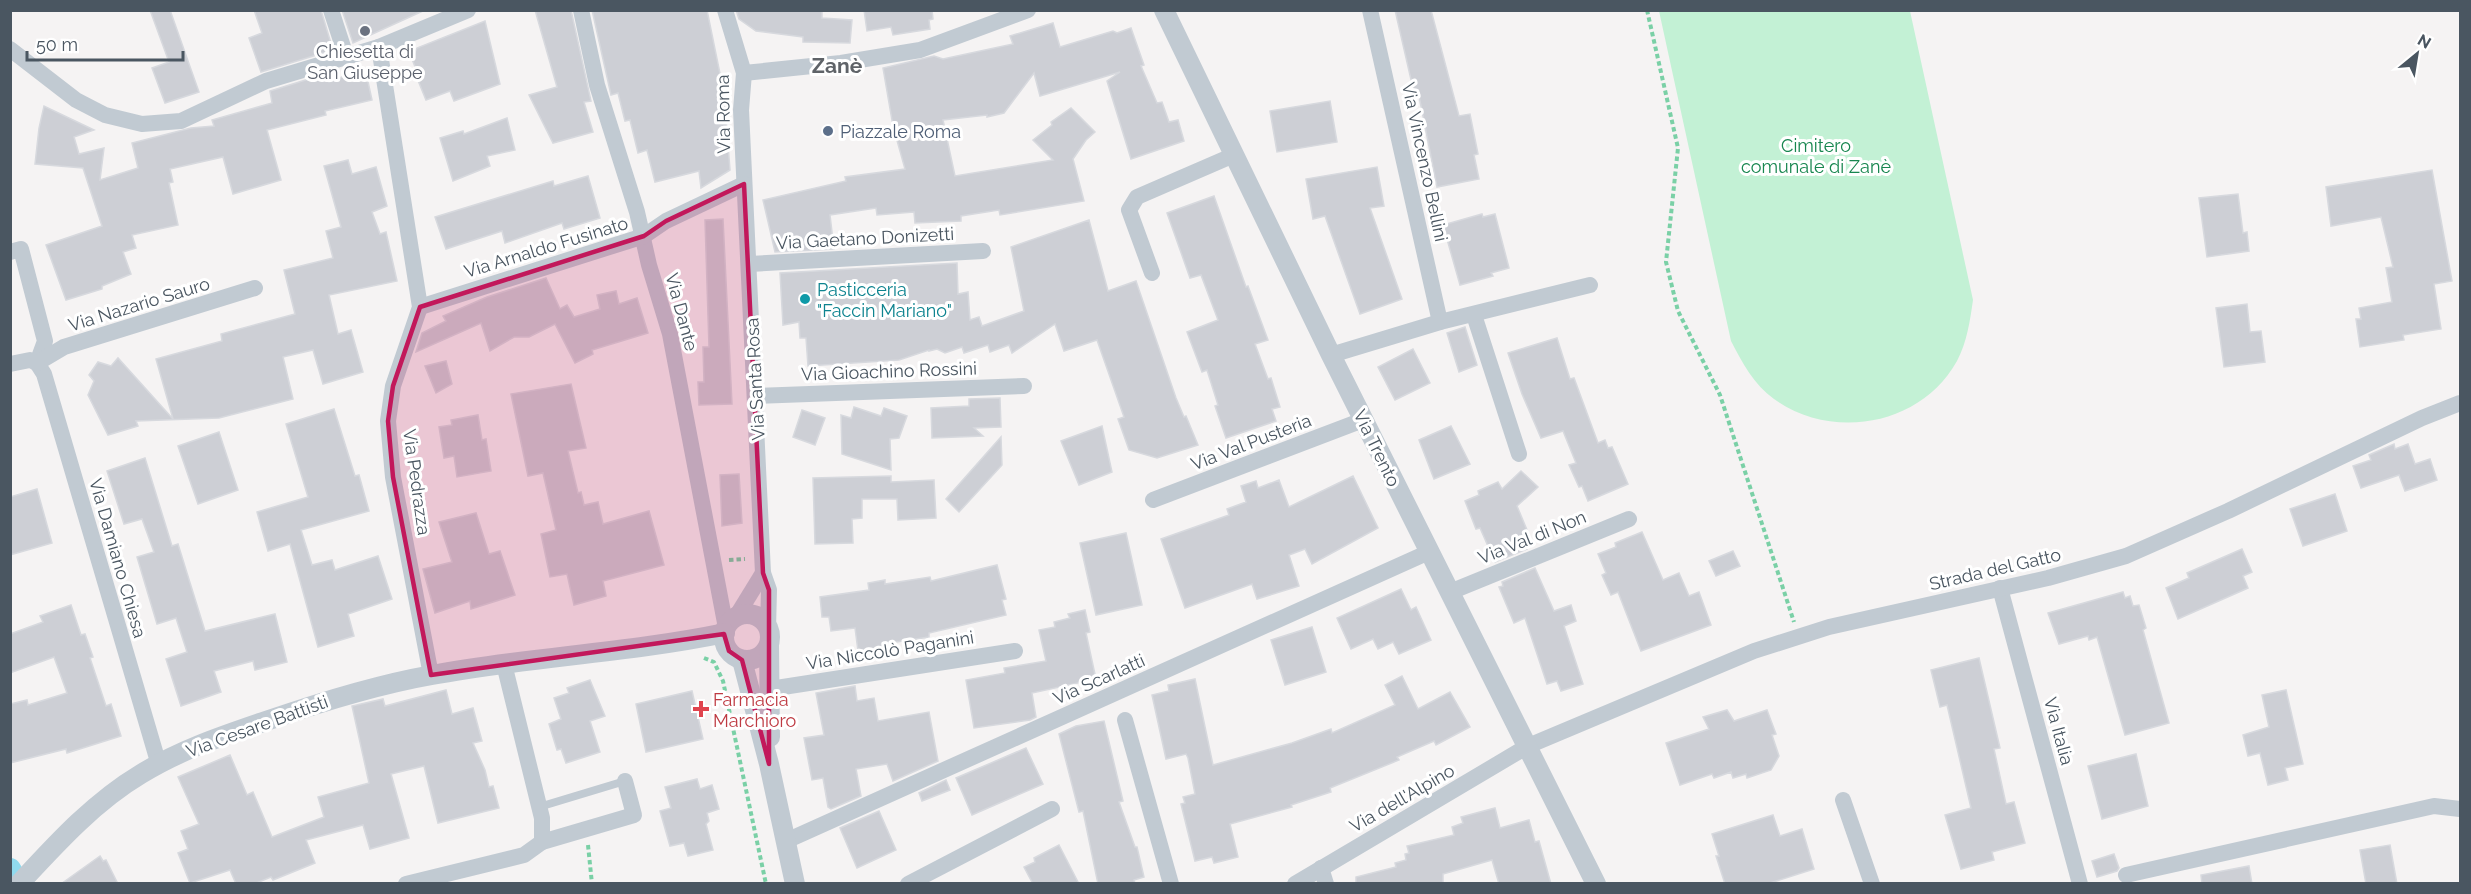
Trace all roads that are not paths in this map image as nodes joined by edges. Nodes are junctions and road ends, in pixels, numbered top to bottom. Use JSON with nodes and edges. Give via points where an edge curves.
{"nodes":[{"id":1,"x":331,"y":10,"type":"edge"},
{"id":2,"x":468,"y":10,"type":"edge"},
{"id":3,"x":581,"y":10,"type":"edge"},
{"id":4,"x":724,"y":10,"type":"edge"},
{"id":5,"x":1028,"y":10,"type":"edge"},
{"id":6,"x":1164,"y":10,"type":"edge"},
{"id":7,"x":1371,"y":10,"type":"edge"},
{"id":8,"x":380,"y":47,"type":"junction"},
{"id":9,"x":10,"y":49,"type":"edge"},
{"id":10,"x":346,"y":56,"type":"junction"},
{"id":11,"x":744,"y":73,"type":"junction"},
{"id":12,"x":1234,"y":155,"type":"junction"},
{"id":13,"x":744,"y":184,"type":"junction"},
{"id":14,"x":644,"y":236,"type":"junction"},
{"id":15,"x":983,"y":251,"type":"dead end"},
{"id":16,"x":10,"y":252,"type":"edge"},
{"id":17,"x":749,"y":264,"type":"junction"},
{"id":18,"x":1152,"y":273,"type":"dead end"},
{"id":19,"x":1590,"y":285,"type":"dead end"},
{"id":20,"x":255,"y":288,"type":"dead end"},
{"id":21,"x":420,"y":307,"type":"junction"},
{"id":22,"x":1474,"y":315,"type":"junction"},
{"id":23,"x":1440,"y":322,"type":"junction"},
{"id":24,"x":1331,"y":355,"type":"junction"},
{"id":25,"x":37,"y":363,"type":"junction"},
{"id":26,"x":10,"y":364,"type":"edge"},
{"id":27,"x":1024,"y":386,"type":"dead end"},
{"id":28,"x":756,"y":396,"type":"junction"},
{"id":29,"x":2460,"y":403,"type":"edge"},
{"id":30,"x":1363,"y":420,"type":"junction"},
{"id":31,"x":1519,"y":454,"type":"dead end"},
{"id":32,"x":1153,"y":500,"type":"dead end"},
{"id":33,"x":1629,"y":519,"type":"dead end"},
{"id":34,"x":1429,"y":552,"type":"junction"},
{"id":35,"x":764,"y":573,"type":"junction"},
{"id":36,"x":2000,"y":588,"type":"junction"},
{"id":37,"x":1450,"y":592,"type":"junction"},
{"id":38,"x":728,"y":631,"type":"junction"},
{"id":39,"x":768,"y":637,"type":"junction"},
{"id":40,"x":1015,"y":651,"type":"dead end"},
{"id":41,"x":742,"y":660,"type":"junction"},
{"id":42,"x":504,"y":664,"type":"junction"},
{"id":43,"x":431,"y":675,"type":"junction"},
{"id":44,"x":770,"y":688,"type":"junction"},
{"id":45,"x":1125,"y":720,"type":"dead end"},
{"id":46,"x":1528,"y":746,"type":"junction"},
{"id":47,"x":769,"y":764,"type":"junction"},
{"id":48,"x":159,"y":765,"type":"junction"},
{"id":49,"x":625,"y":781,"type":"joint"},
{"id":50,"x":1844,"y":800,"type":"dead end"},
{"id":51,"x":539,"y":807,"type":"junction"},
{"id":52,"x":1052,"y":809,"type":"dead end"},
{"id":53,"x":2460,"y":809,"type":"edge"},
{"id":54,"x":786,"y":841,"type":"junction"},
{"id":55,"x":542,"y":842,"type":"junction"},
{"id":56,"x":2126,"y":875,"type":"dead end"},
{"id":57,"x":1324,"y":876,"type":"edge"},
{"id":58,"x":24,"y":878,"type":"edge"},
{"id":59,"x":406,"y":884,"type":"edge"},
{"id":60,"x":795,"y":884,"type":"edge"},
{"id":61,"x":908,"y":884,"type":"edge"},
{"id":62,"x":1171,"y":884,"type":"edge"},
{"id":63,"x":1295,"y":884,"type":"edge"},
{"id":64,"x":1596,"y":884,"type":"edge"},
{"id":65,"x":1872,"y":884,"type":"edge"},
{"id":66,"x":2080,"y":884,"type":"edge"}],
"edges":[{"from":1,"to":10,"type":"street"},
{"from":2,"to":8,"type":"street"},
{"from":3,"to":14,"type":"street","name":"Via Dante","via":[[597,85]]},
{"from":4,"to":11,"type":"street","name":"Via Roma"},
{"from":5,"to":11,"type":"street","via":[[920,50]]},
{"from":6,"to":12,"type":"street","name":"Via Trento"},
{"from":7,"to":23,"type":"street","name":"Via Vincenzo Bellini"},
{"from":8,"to":10,"type":"street"},
{"from":8,"to":21,"type":"street","name":"Via Pedrazza"},
{"from":9,"to":10,"type":"street","via":[[76,100],[105,115],[142,124],[181,121],[266,81]]},
{"from":11,"to":13,"type":"street","name":"Via Roma"},
{"from":12,"to":18,"type":"street","via":[[1137,197],[1129,210]]},
{"from":12,"to":24,"type":"street","name":"Via Trento"},
{"from":13,"to":14,"type":"street","name":"Via Arnaldo Fusinato","via":[[666,220]]},
{"from":13,"to":17,"type":"street","name":"Via Santa Rosa"},
{"from":14,"to":21,"type":"street","name":"Via Arnaldo Fusinato"},
{"from":14,"to":38,"type":"street","name":"Via Dante","via":[[670,334]]},
{"from":15,"to":17,"type":"street","name":"Via Gaetano Donizetti"},
{"from":16,"to":25,"type":"street","via":[[21,249],[45,341]]},
{"from":17,"to":28,"type":"street","name":"Via Santa Rosa"},
{"from":19,"to":22,"type":"street"},
{"from":20,"to":25,"type":"street","name":"Via Nazario Sauro","via":[[64,347]]},
{"from":21,"to":43,"type":"street","name":"Via Pedrazza","via":[[393,386],[388,421],[393,477]]},
{"from":22,"to":23,"type":"street"},
{"from":22,"to":31,"type":"street"},
{"from":23,"to":24,"type":"street"},
{"from":24,"to":30,"type":"street","name":"Via Trento"},
{"from":25,"to":26,"type":"street","via":[[30,360]]},
{"from":25,"to":48,"type":"street","name":"Via Damiano Chiesa","via":[[44,374]]},
{"from":27,"to":28,"type":"street","name":"Via Gioachino Rossini"},
{"from":28,"to":35,"type":"street","name":"Via Santa Rosa"},
{"from":29,"to":36,"type":"street","name":"Strada del Gatto","via":[[2126,556]]},
{"from":30,"to":32,"type":"street","name":"Via Val Pusteria"},
{"from":30,"to":34,"type":"street","name":"Via Trento"},
{"from":33,"to":37,"type":"street","name":"Via Val di Non"},
{"from":34,"to":37,"type":"street","name":"Via Trento"},
{"from":34,"to":54,"type":"street","name":"Via Scarlatti"},
{"from":35,"to":38,"type":"street"},
{"from":35,"to":39,"type":"street","name":"Via Santa Rosa","via":[[769,590]]},
{"from":36,"to":46,"type":"street","name":"Strada del Gatto","via":[[1829,627],[1754,651]]},
{"from":36,"to":66,"type":"street","name":"Via Italia"},
{"from":37,"to":46,"type":"street","name":"Via Trento"},
{"from":38,"to":39,"type":"street","via":[[751,615],[764,622]]},
{"from":38,"to":41,"type":"street","via":[[734,656]]},
{"from":38,"to":42,"type":"street","name":"Via Cesare Battisti","via":[[695,649]]},
{"from":39,"to":41,"type":"street","via":[[765,651],[755,659]]},
{"from":39,"to":44,"type":"street","name":"Via Santa Rosa"},
{"from":40,"to":44,"type":"street","name":"Via Niccolò Paganini"},
{"from":41,"to":47,"type":"street","name":"Via Santa Rosa"},
{"from":42,"to":43,"type":"street","name":"Via Cesare Battisti"},
{"from":42,"to":51,"type":"street"},
{"from":43,"to":48,"type":"street","name":"Via Cesare Battisti","via":[[342,695],[199,744]]},
{"from":44,"to":47,"type":"street","name":"Via Santa Rosa"},
{"from":45,"to":62,"type":"street"},
{"from":46,"to":57,"type":"street","name":"Via dell'Alpino"},
{"from":46,"to":64,"type":"street","name":"Via Trento"},
{"from":47,"to":54,"type":"street","name":"Via Santa Rosa"},
{"from":48,"to":58,"type":"street","name":"Via Cesare Battisti","via":[[119,789],[78,823]]},
{"from":49,"to":51,"type":"lane"},
{"from":49,"to":55,"type":"street","via":[[634,815]]},
{"from":50,"to":65,"type":"street"},
{"from":51,"to":55,"type":"street"},
{"from":52,"to":61,"type":"street"},
{"from":53,"to":56,"type":"street","via":[[2434,806]]},
{"from":54,"to":60,"type":"street","name":"Via Santa Rosa"},
{"from":55,"to":59,"type":"street","via":[[524,855]]},
{"from":57,"to":63,"type":"street","name":"Via dell'Alpino"}]}
